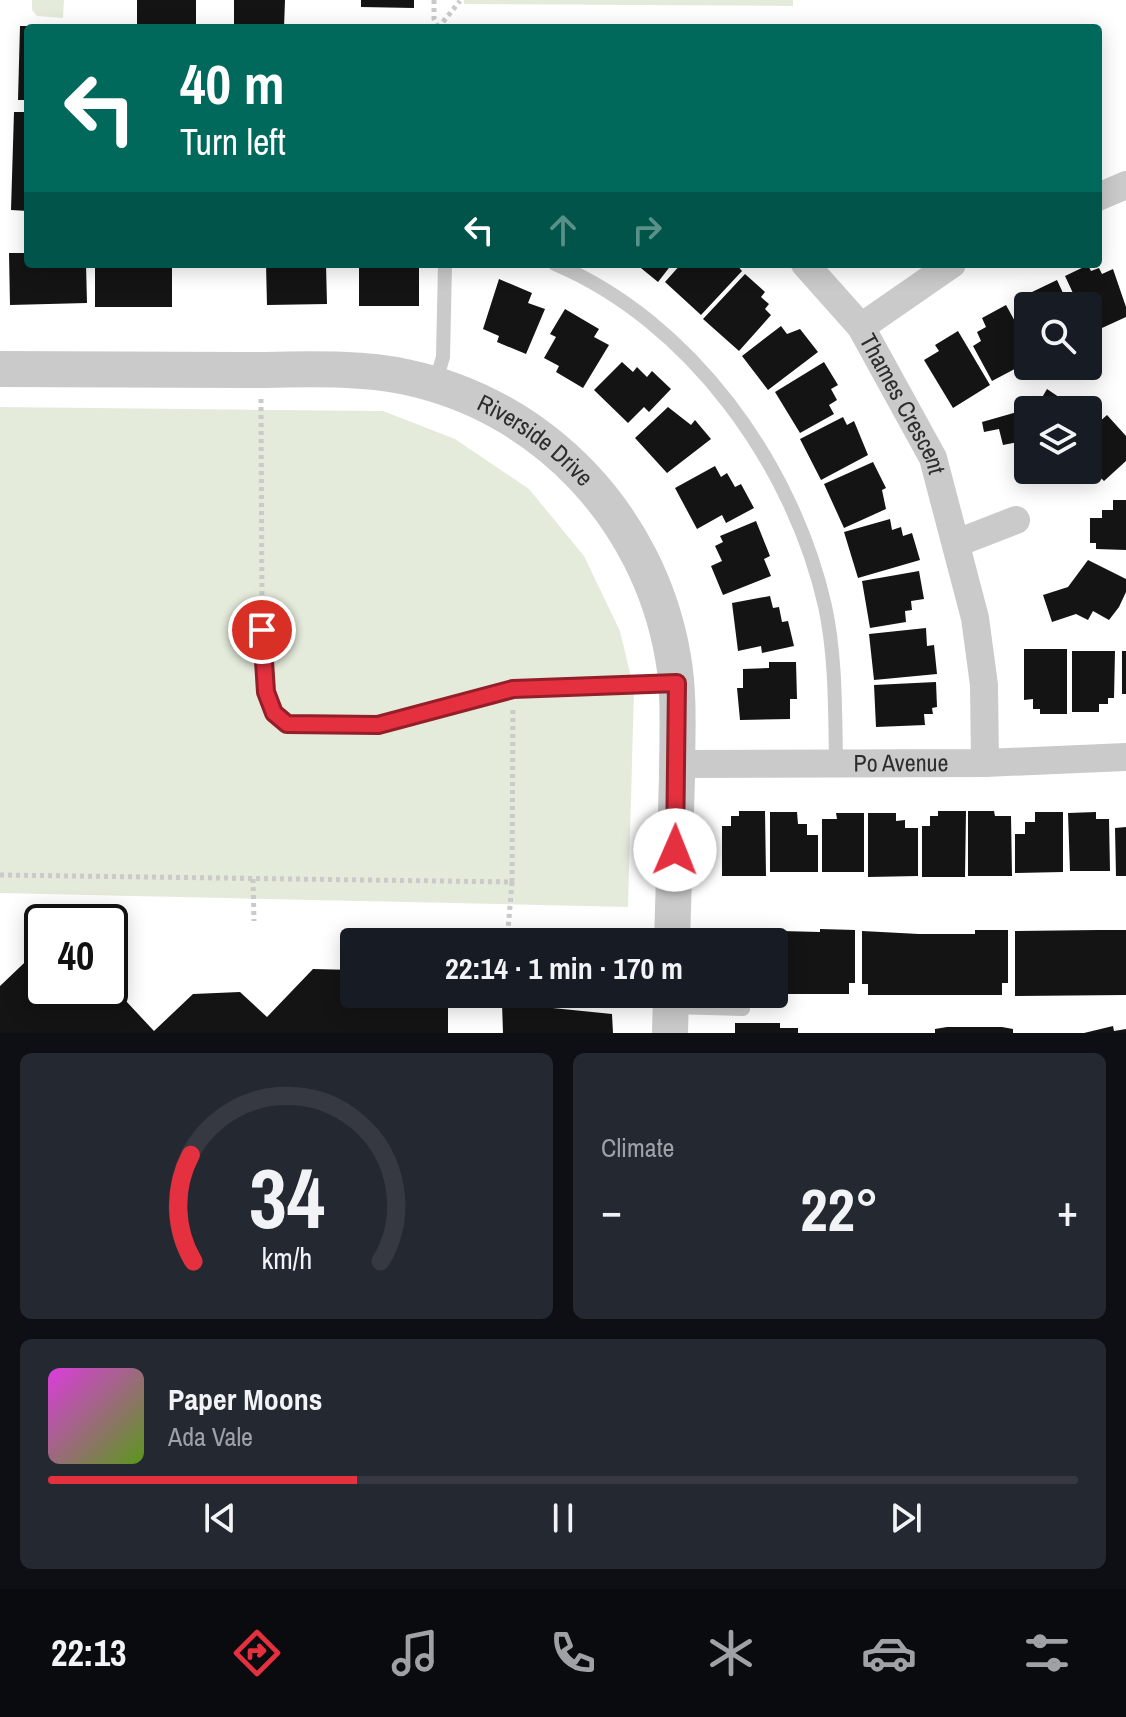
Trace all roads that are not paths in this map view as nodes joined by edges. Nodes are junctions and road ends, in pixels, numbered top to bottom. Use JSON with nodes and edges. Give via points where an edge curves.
{"nodes":[{"id":1,"x":1126,"y":185,"type":"edge"},
{"id":2,"x":1102,"y":195,"type":"edge"},
{"id":3,"x":445,"y":268,"type":"edge"},
{"id":4,"x":562,"y":268,"type":"edge"},
{"id":5,"x":809,"y":268,"type":"edge"},
{"id":6,"x":946,"y":268,"type":"edge"},
{"id":7,"x":861,"y":327,"type":"junction"},
{"id":8,"x":0,"y":369,"type":"edge"},
{"id":9,"x":435,"y":384,"type":"junction"},
{"id":10,"x":1016,"y":520,"type":"dead end"},
{"id":11,"x":957,"y":543,"type":"junction"},
{"id":12,"x":262,"y":630,"type":"road end"},
{"id":13,"x":677,"y":683,"type":"junction"},
{"id":14,"x":1126,"y":757,"type":"edge"},
{"id":15,"x":836,"y":763,"type":"junction"},
{"id":16,"x":985,"y":763,"type":"junction"},
{"id":17,"x":677,"y":764,"type":"junction"},
{"id":18,"x":672,"y":928,"type":"edge"},
{"id":19,"x":743,"y":1009,"type":"dead end"},
{"id":20,"x":671,"y":1011,"type":"edge"}],
"edges":[{"from":1,"to":2,"type":"street"},
{"from":3,"to":9,"type":"lane","via":[[443,357]]},
{"from":4,"to":15,"type":"lane","via":[[621,301],[662,333],[698,368],[758,445],[806,543],[825,604],[835,686]]},
{"from":5,"to":7,"type":"street"},
{"from":6,"to":7,"type":"street","name":"Thames Crescent"},
{"from":7,"to":11,"type":"street","name":"Thames Crescent","via":[[933,458]]},
{"from":8,"to":9,"type":"street","name":"Riverside Drive","via":[[372,371]]},
{"from":9,"to":13,"type":"street","name":"Riverside Drive","via":[[520,423],[602,495],[624,525],[655,589]]},
{"from":10,"to":11,"type":"street"},
{"from":11,"to":16,"type":"street","name":"Thames Crescent","via":[[984,685]]},
{"from":12,"to":13,"type":"lane","via":[[266,692],[274,713],[287,724],[378,725],[513,689]]},
{"from":13,"to":17,"type":"street","name":"Riverside Drive"},
{"from":14,"to":16,"type":"street","name":"Po Avenue"},
{"from":15,"to":16,"type":"street","name":"Po Avenue"},
{"from":15,"to":17,"type":"street","name":"Po Avenue"},
{"from":17,"to":18,"type":"street","name":"Riverside Drive"},
{"from":19,"to":20,"type":"lane"}]}
